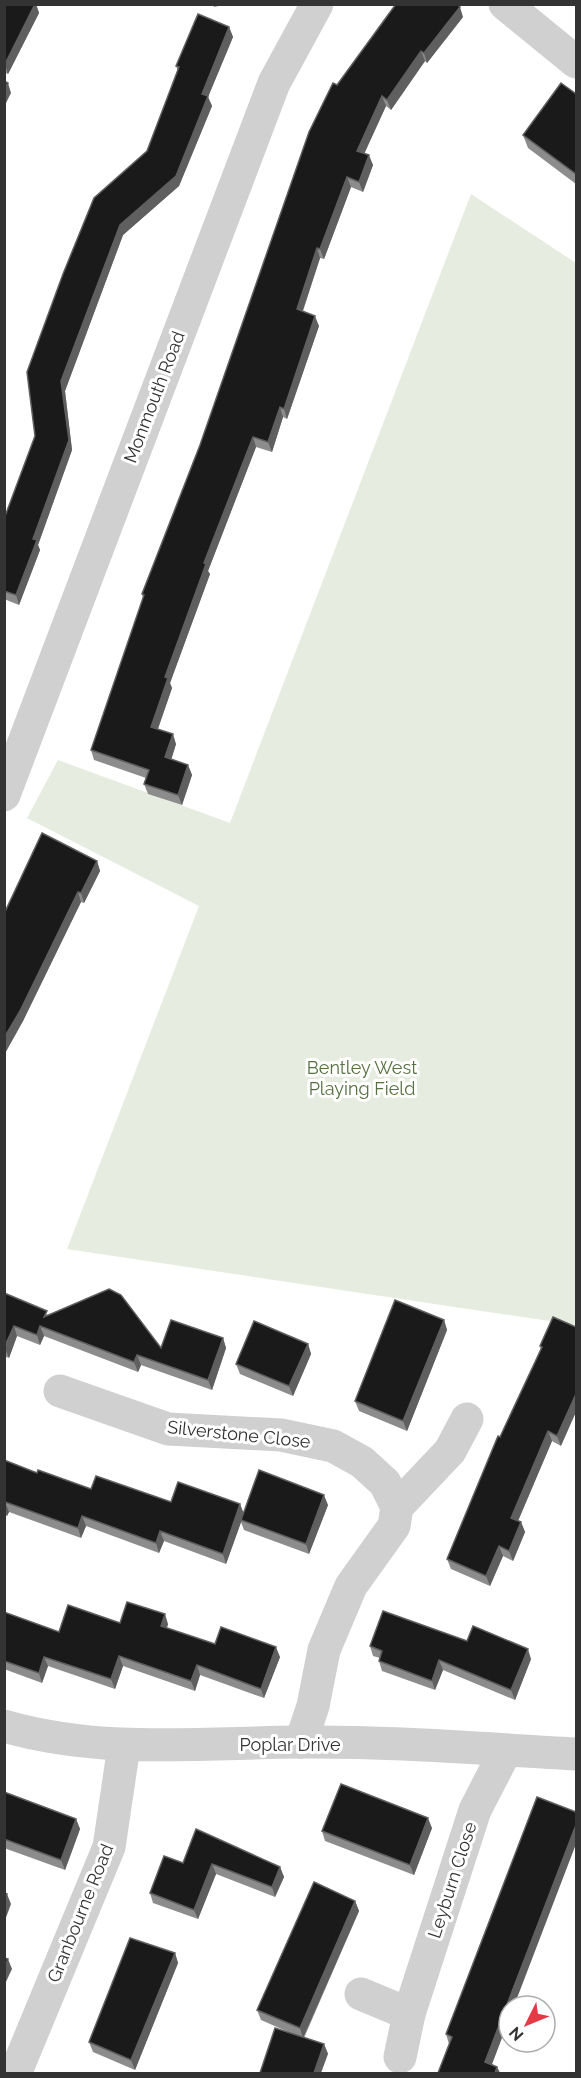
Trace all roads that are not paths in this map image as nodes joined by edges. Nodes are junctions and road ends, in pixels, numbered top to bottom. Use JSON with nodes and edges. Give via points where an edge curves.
{"nodes":[{"id":1,"x":317,"y":4,"type":"edge"},
{"id":2,"x":505,"y":4,"type":"edge"},
{"id":3,"x":576,"y":62,"type":"edge"},
{"id":4,"x":6,"y":788,"type":"edge"},
{"id":5,"x":60,"y":1391,"type":"dead end"},
{"id":6,"x":467,"y":1419,"type":"dead end"},
{"id":7,"x":397,"y":1507,"type":"junction"},
{"id":8,"x":4,"y":1726,"type":"edge"},
{"id":9,"x":301,"y":1742,"type":"junction"},
{"id":10,"x":124,"y":1746,"type":"junction"},
{"id":11,"x":506,"y":1750,"type":"junction"},
{"id":12,"x":576,"y":1754,"type":"edge"},
{"id":13,"x":360,"y":1994,"type":"dead end"},
{"id":14,"x":409,"y":2014,"type":"junction"},
{"id":15,"x":400,"y":2056,"type":"dead end"},
{"id":16,"x":15,"y":2073,"type":"edge"}],
"edges":[{"from":1,"to":4,"type":"street","name":"Monmouth Road","via":[[274,83]]},
{"from":2,"to":3,"type":"street"},
{"from":5,"to":7,"type":"street","name":"Silverstone Close","via":[[168,1429],[281,1435],[333,1446],[362,1462],[385,1483]]},
{"from":6,"to":7,"type":"street","via":[[450,1451]]},
{"from":7,"to":9,"type":"street","via":[[394,1526],[351,1586],[324,1650]]},
{"from":8,"to":10,"type":"street","name":"Poplar Drive"},
{"from":9,"to":10,"type":"street","name":"Poplar Drive"},
{"from":9,"to":11,"type":"street","name":"Poplar Drive"},
{"from":10,"to":16,"type":"street","name":"Granbourne Road","via":[[109,1847]]},
{"from":11,"to":12,"type":"street","name":"Poplar Drive"},
{"from":11,"to":14,"type":"street","name":"Leyburn Close","via":[[475,1810]]},
{"from":13,"to":14,"type":"street"},
{"from":14,"to":15,"type":"street","name":"Leyburn Close"}]}
